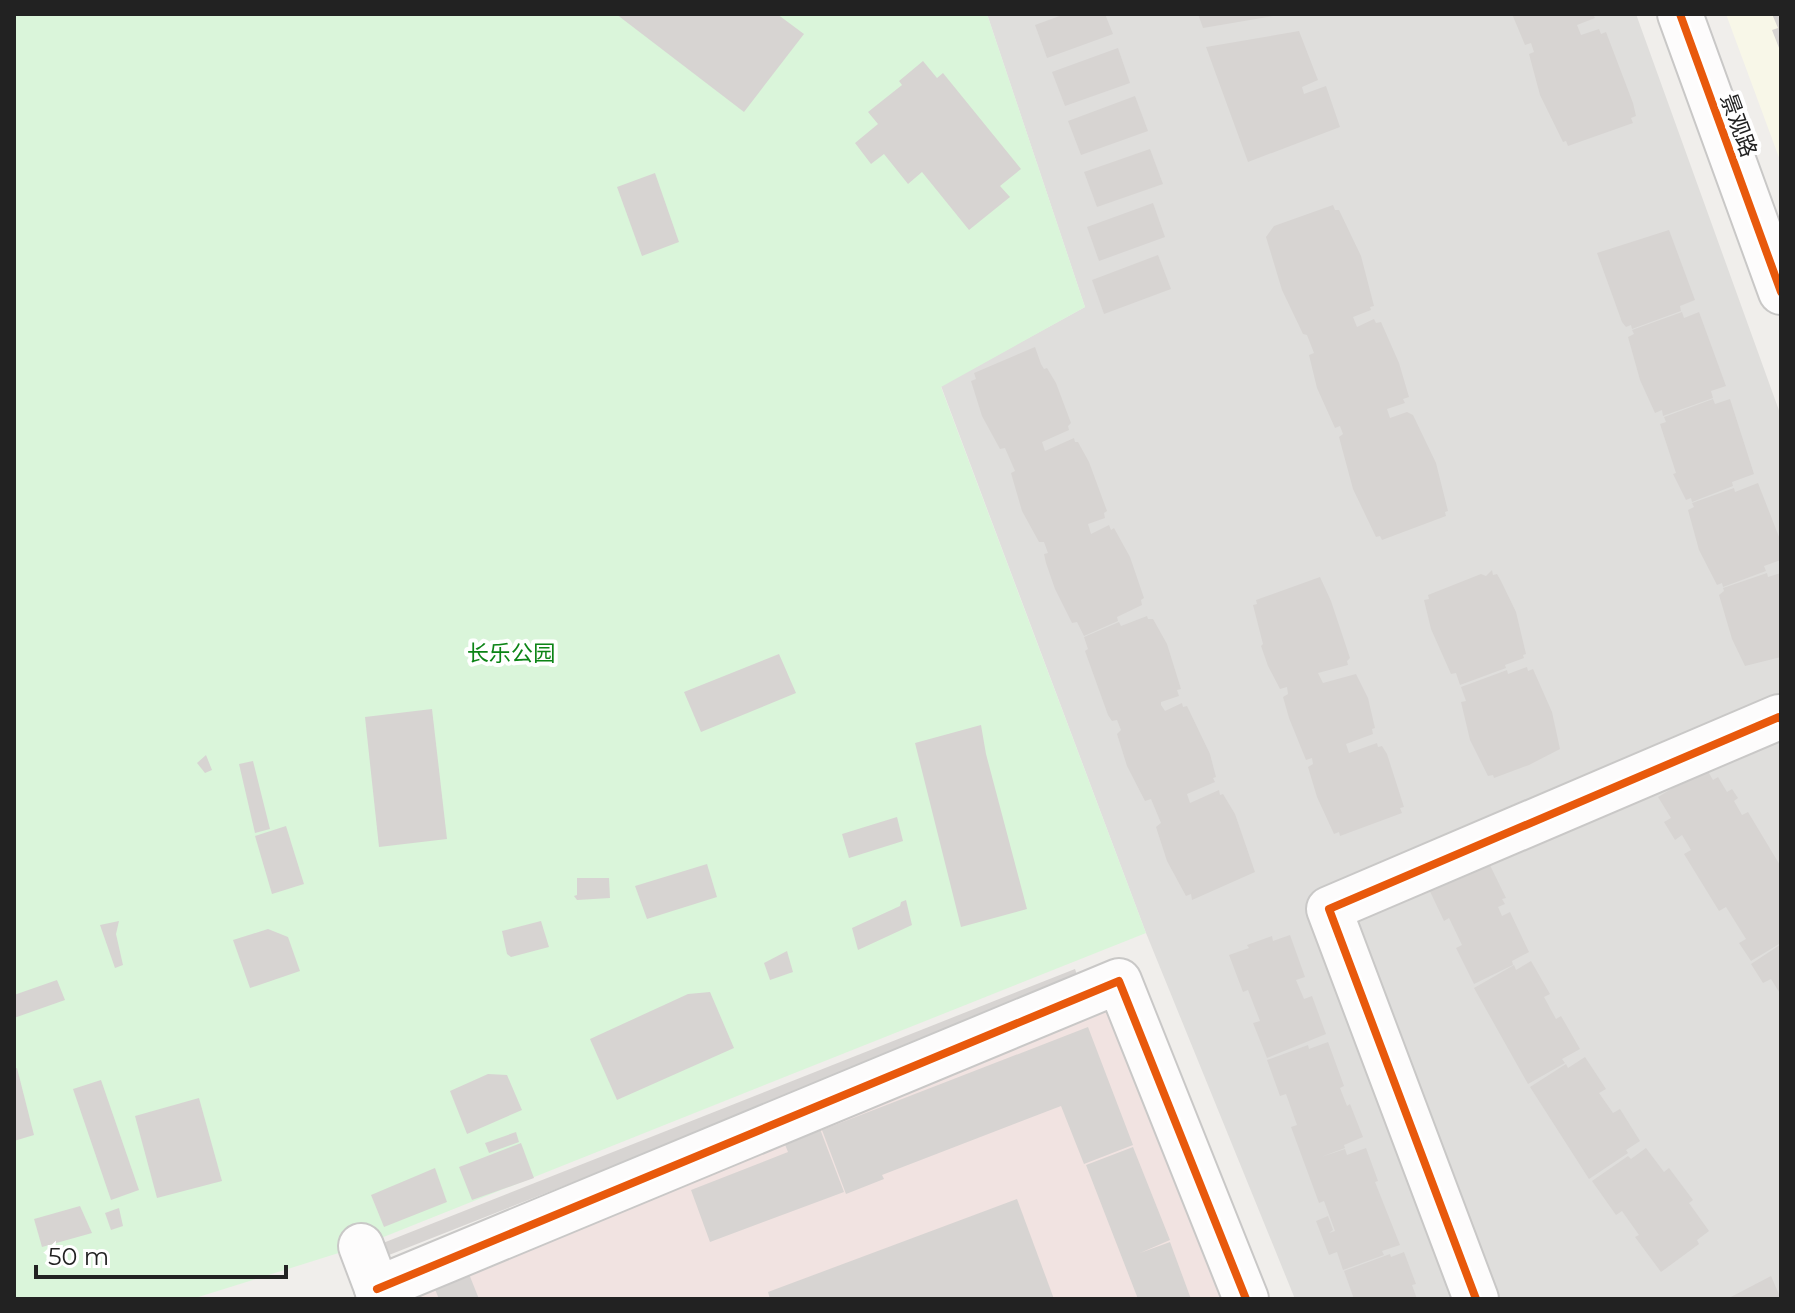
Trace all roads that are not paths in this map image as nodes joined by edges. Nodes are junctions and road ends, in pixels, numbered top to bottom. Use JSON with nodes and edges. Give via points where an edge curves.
{"nodes":[{"id":1,"x":1680,"y":14,"type":"edge"},
{"id":2,"x":1781,"y":292,"type":"edge"},
{"id":3,"x":1781,"y":719,"type":"edge"},
{"id":4,"x":361,"y":1246,"type":"dead end"},
{"id":5,"x":379,"y":1294,"type":"edge"},
{"id":6,"x":1246,"y":1299,"type":"edge"},
{"id":7,"x":1476,"y":1299,"type":"edge"}],
"edges":[{"from":1,"to":2,"type":"street","name":"景观路"},
{"from":3,"to":7,"type":"street","via":[[1329,909]]},
{"from":4,"to":5,"type":"street"},
{"from":5,"to":6,"type":"street","via":[[1119,981]]}]}
